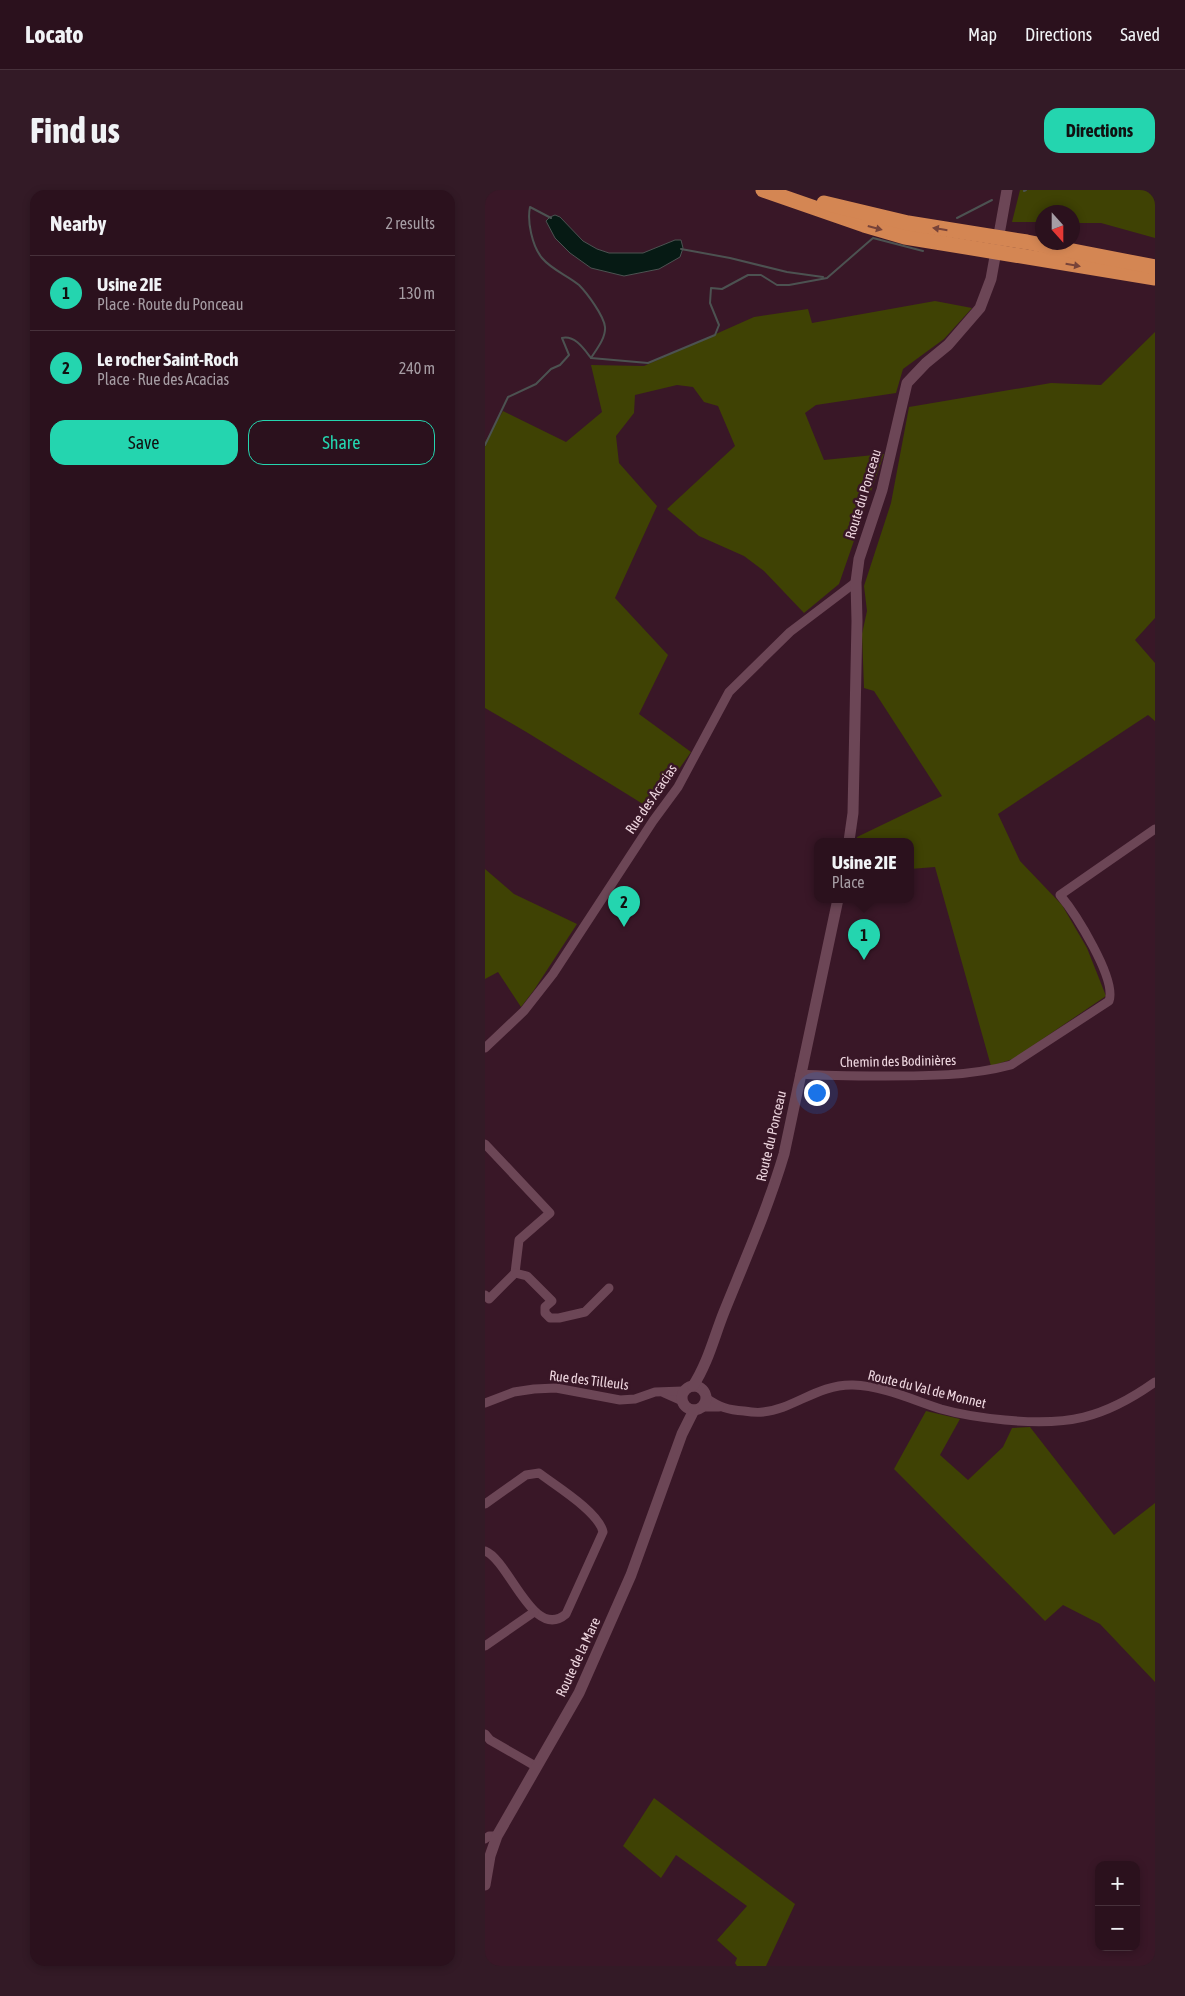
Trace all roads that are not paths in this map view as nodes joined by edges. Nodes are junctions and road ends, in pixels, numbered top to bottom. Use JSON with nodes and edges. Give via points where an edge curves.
{"nodes":[{"id":1,"x":763,"y":190,"type":"edge"},
{"id":2,"x":790,"y":190,"type":"edge"},
{"id":3,"x":1007,"y":190,"type":"edge"},
{"id":4,"x":971,"y":241,"type":"junction"},
{"id":5,"x":1026,"y":250,"type":"junction"},
{"id":6,"x":1155,"y":267,"type":"edge"},
{"id":7,"x":1155,"y":278,"type":"edge"},
{"id":8,"x":856,"y":582,"type":"junction"},
{"id":9,"x":1155,"y":829,"type":"edge"},
{"id":10,"x":849,"y":838,"type":"edge"},
{"id":11,"x":837,"y":903,"type":"edge"},
{"id":12,"x":485,"y":1048,"type":"edge"},
{"id":13,"x":801,"y":1074,"type":"junction"},
{"id":14,"x":485,"y":1144,"type":"edge"},
{"id":15,"x":515,"y":1273,"type":"junction"},
{"id":16,"x":609,"y":1288,"type":"dead end"},
{"id":17,"x":485,"y":1296,"type":"edge"},
{"id":18,"x":1155,"y":1382,"type":"edge"},
{"id":19,"x":693,"y":1399,"type":"junction"},
{"id":20,"x":485,"y":1403,"type":"edge"},
{"id":21,"x":485,"y":1504,"type":"edge"},
{"id":22,"x":485,"y":1552,"type":"edge"},
{"id":23,"x":534,"y":1612,"type":"junction"},
{"id":24,"x":485,"y":1646,"type":"edge"},
{"id":25,"x":485,"y":1734,"type":"edge"},
{"id":26,"x":537,"y":1767,"type":"junction"},
{"id":27,"x":497,"y":1836,"type":"junction"},
{"id":28,"x":485,"y":1840,"type":"edge"},
{"id":29,"x":485,"y":1886,"type":"edge"}],
"edges":[{"from":1,"to":4,"type":"highway","one_way":true,"via":[[905,236]]},
{"from":4,"to":2,"type":"highway","one_way":true,"via":[[825,203]]},
{"from":3,"to":8,"type":"street","name":"Route du Ponceau","via":[[991,279],[980,308],[948,345],[907,383],[882,490],[859,559]]},
{"from":4,"to":5,"type":"highway"},
{"from":5,"to":6,"type":"highway"},
{"from":5,"to":7,"type":"highway","one_way":true},
{"from":8,"to":10,"type":"street","name":"Route du Ponceau","via":[[855,738]]},
{"from":8,"to":12,"type":"street","name":"Rue des Acacias","via":[[789,632],[729,692],[678,787],[553,974],[524,1011]]},
{"from":9,"to":13,"type":"street","name":"Chemin des Bodinières","via":[[1060,895],[1077,916],[1092,945],[1111,996],[1091,1014],[1011,1065],[997,1069],[930,1076]]},
{"from":11,"to":13,"type":"street","name":"Route du Ponceau"},
{"from":13,"to":19,"type":"street","name":"Route du Ponceau","via":[[772,1195]]},
{"from":14,"to":15,"type":"street","via":[[550,1213],[519,1240]]},
{"from":15,"to":16,"type":"street","via":[[527,1276],[552,1301],[545,1307],[550,1318],[585,1312]]},
{"from":15,"to":17,"type":"street","via":[[489,1299]]},
{"from":18,"to":19,"type":"street","name":"Route du Val de Monnet","via":[[1101,1413],[1049,1423],[983,1418],[945,1410],[873,1386],[851,1385],[821,1390],[781,1408],[763,1412],[728,1410]]},
{"from":19,"to":20,"type":"street","name":"Rue des Tilleuls","via":[[655,1392],[620,1400],[556,1388],[514,1392]]},
{"from":19,"to":26,"type":"street","name":"Route de la Mare","via":[[631,1576],[579,1693]]},
{"from":21,"to":23,"type":"street","via":[[526,1475],[539,1473],[585,1508],[602,1527],[602,1536],[566,1614],[553,1620]]},
{"from":22,"to":23,"type":"street","via":[[495,1558]]},
{"from":23,"to":24,"type":"street"},
{"from":25,"to":26,"type":"street"},
{"from":26,"to":27,"type":"street","name":"Route de la Mare"},
{"from":27,"to":28,"type":"street","via":[[489,1836]]},
{"from":27,"to":29,"type":"street","name":"Route de la Mare"}]}
